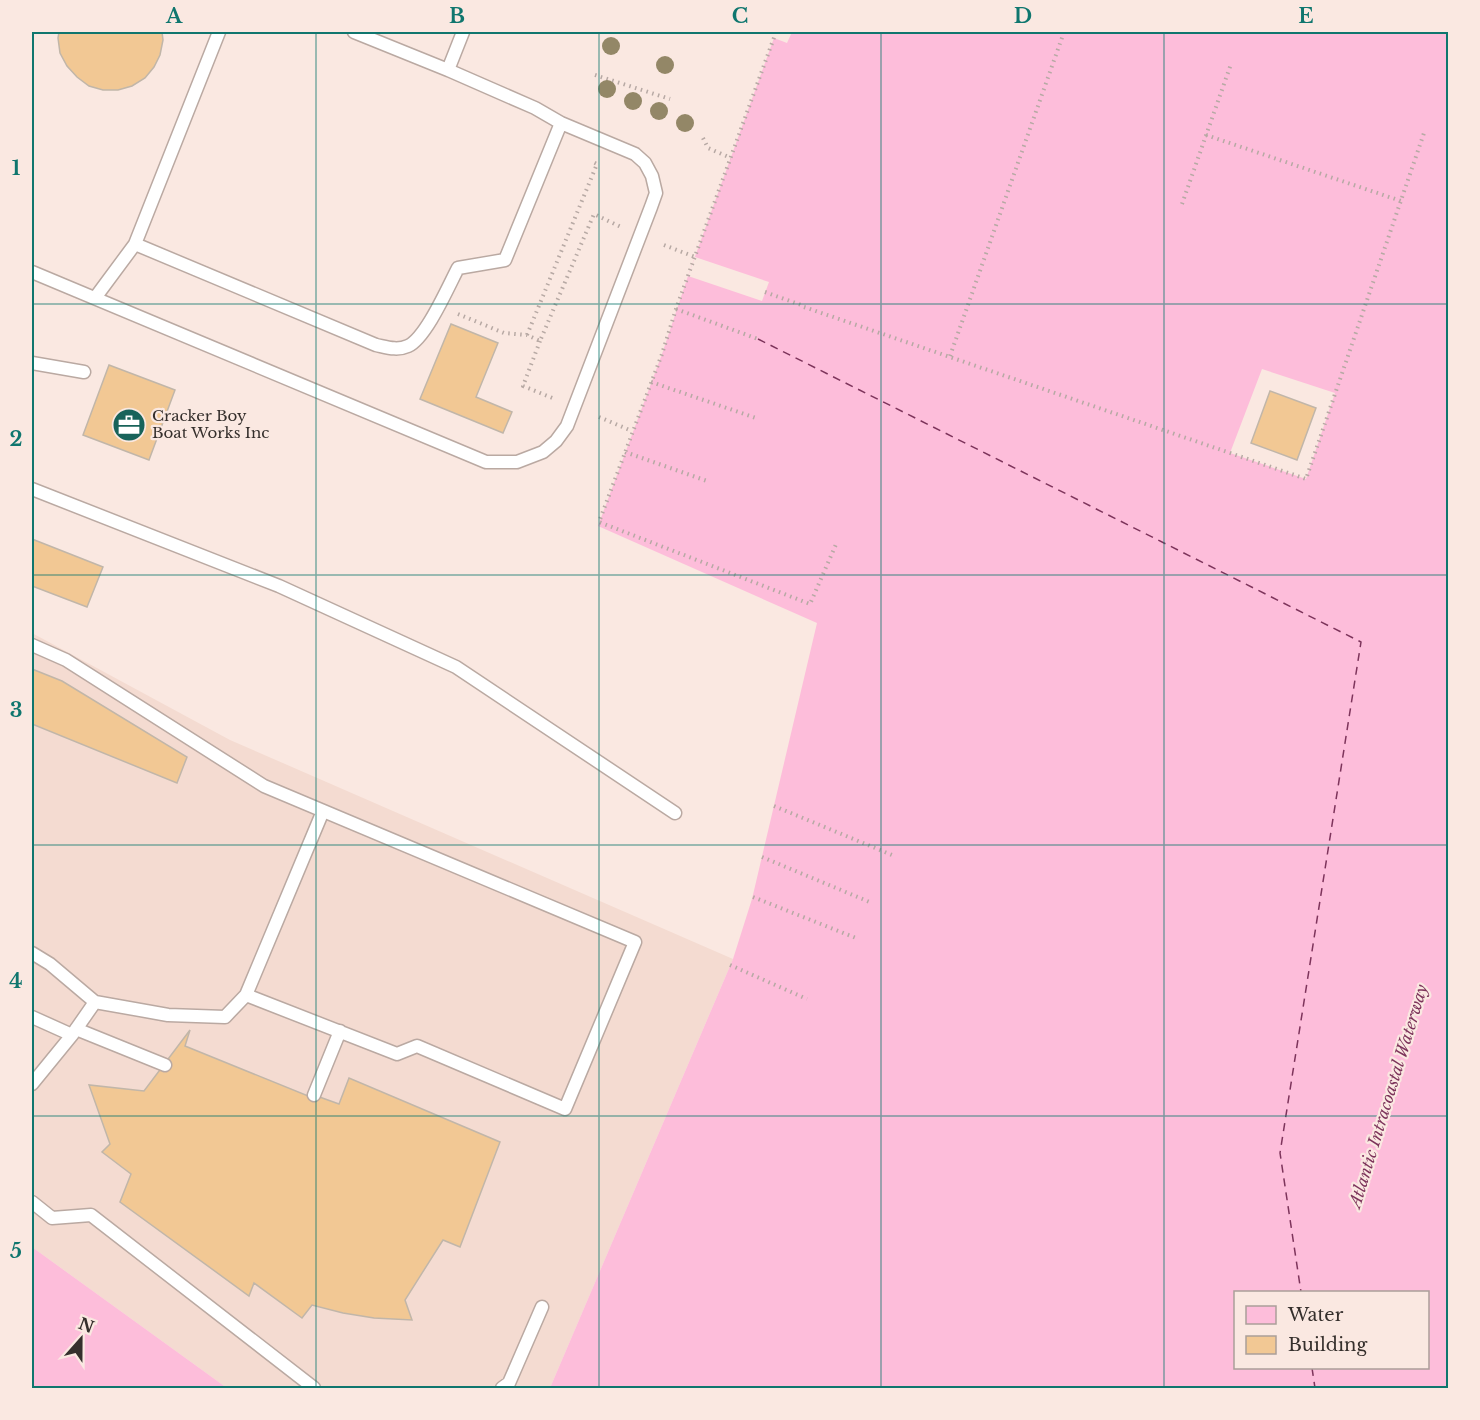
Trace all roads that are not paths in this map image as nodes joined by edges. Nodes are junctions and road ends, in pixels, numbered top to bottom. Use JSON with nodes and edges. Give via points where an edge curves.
{"nodes":[{"id":1,"x":219,"y":32,"type":"edge"},
{"id":2,"x":354,"y":32,"type":"edge"},
{"id":3,"x":463,"y":32,"type":"edge"},
{"id":4,"x":448,"y":70,"type":"junction"},
{"id":5,"x":561,"y":123,"type":"junction"},
{"id":6,"x":135,"y":244,"type":"junction"},
{"id":7,"x":32,"y":272,"type":"edge"},
{"id":8,"x":95,"y":298,"type":"junction"},
{"id":9,"x":32,"y":363,"type":"edge"},
{"id":10,"x":84,"y":372,"type":"dead end"},
{"id":11,"x":32,"y":489,"type":"edge"},
{"id":12,"x":32,"y":645,"type":"edge"},
{"id":13,"x":323,"y":811,"type":"junction"},
{"id":14,"x":675,"y":813,"type":"dead end"},
{"id":15,"x":32,"y":953,"type":"edge"},
{"id":16,"x":246,"y":995,"type":"junction"},
{"id":17,"x":95,"y":1002,"type":"junction"},
{"id":18,"x":32,"y":1017,"type":"edge"},
{"id":19,"x":74,"y":1032,"type":"junction"},
{"id":20,"x":340,"y":1032,"type":"junction"},
{"id":21,"x":165,"y":1065,"type":"dead end"},
{"id":22,"x":32,"y":1084,"type":"edge"},
{"id":23,"x":314,"y":1095,"type":"dead end"},
{"id":24,"x":32,"y":1202,"type":"edge"},
{"id":25,"x":542,"y":1307,"type":"dead end"},
{"id":26,"x":314,"y":1389,"type":"edge"},
{"id":27,"x":502,"y":1389,"type":"edge"}],
"edges":[{"from":1,"to":6,"type":"lane"},
{"from":2,"to":4,"type":"lane"},
{"from":3,"to":4,"type":"lane"},
{"from":4,"to":5,"type":"lane"},
{"from":5,"to":6,"type":"lane","via":[[505,260],[458,268],[425,332],[407,347],[376,345]]},
{"from":5,"to":8,"type":"lane","via":[[635,154],[645,163],[656,193],[567,426],[543,452],[517,462],[486,462]]},
{"from":6,"to":8,"type":"lane"},
{"from":7,"to":8,"type":"lane"},
{"from":9,"to":10,"type":"lane"},
{"from":11,"to":14,"type":"lane","via":[[279,586],[456,668]]},
{"from":12,"to":13,"type":"lane","via":[[66,660],[264,786]]},
{"from":13,"to":16,"type":"lane"},
{"from":13,"to":20,"type":"lane","via":[[635,942],[565,1109],[417,1046],[397,1054]]},
{"from":15,"to":17,"type":"lane"},
{"from":16,"to":17,"type":"lane","via":[[225,1017],[168,1016]]},
{"from":16,"to":20,"type":"lane"},
{"from":17,"to":19,"type":"lane"},
{"from":18,"to":19,"type":"lane"},
{"from":19,"to":21,"type":"lane"},
{"from":19,"to":22,"type":"lane"},
{"from":20,"to":23,"type":"lane"},
{"from":24,"to":26,"type":"lane","via":[[52,1218],[91,1215]]},
{"from":25,"to":27,"type":"lane"}]}
